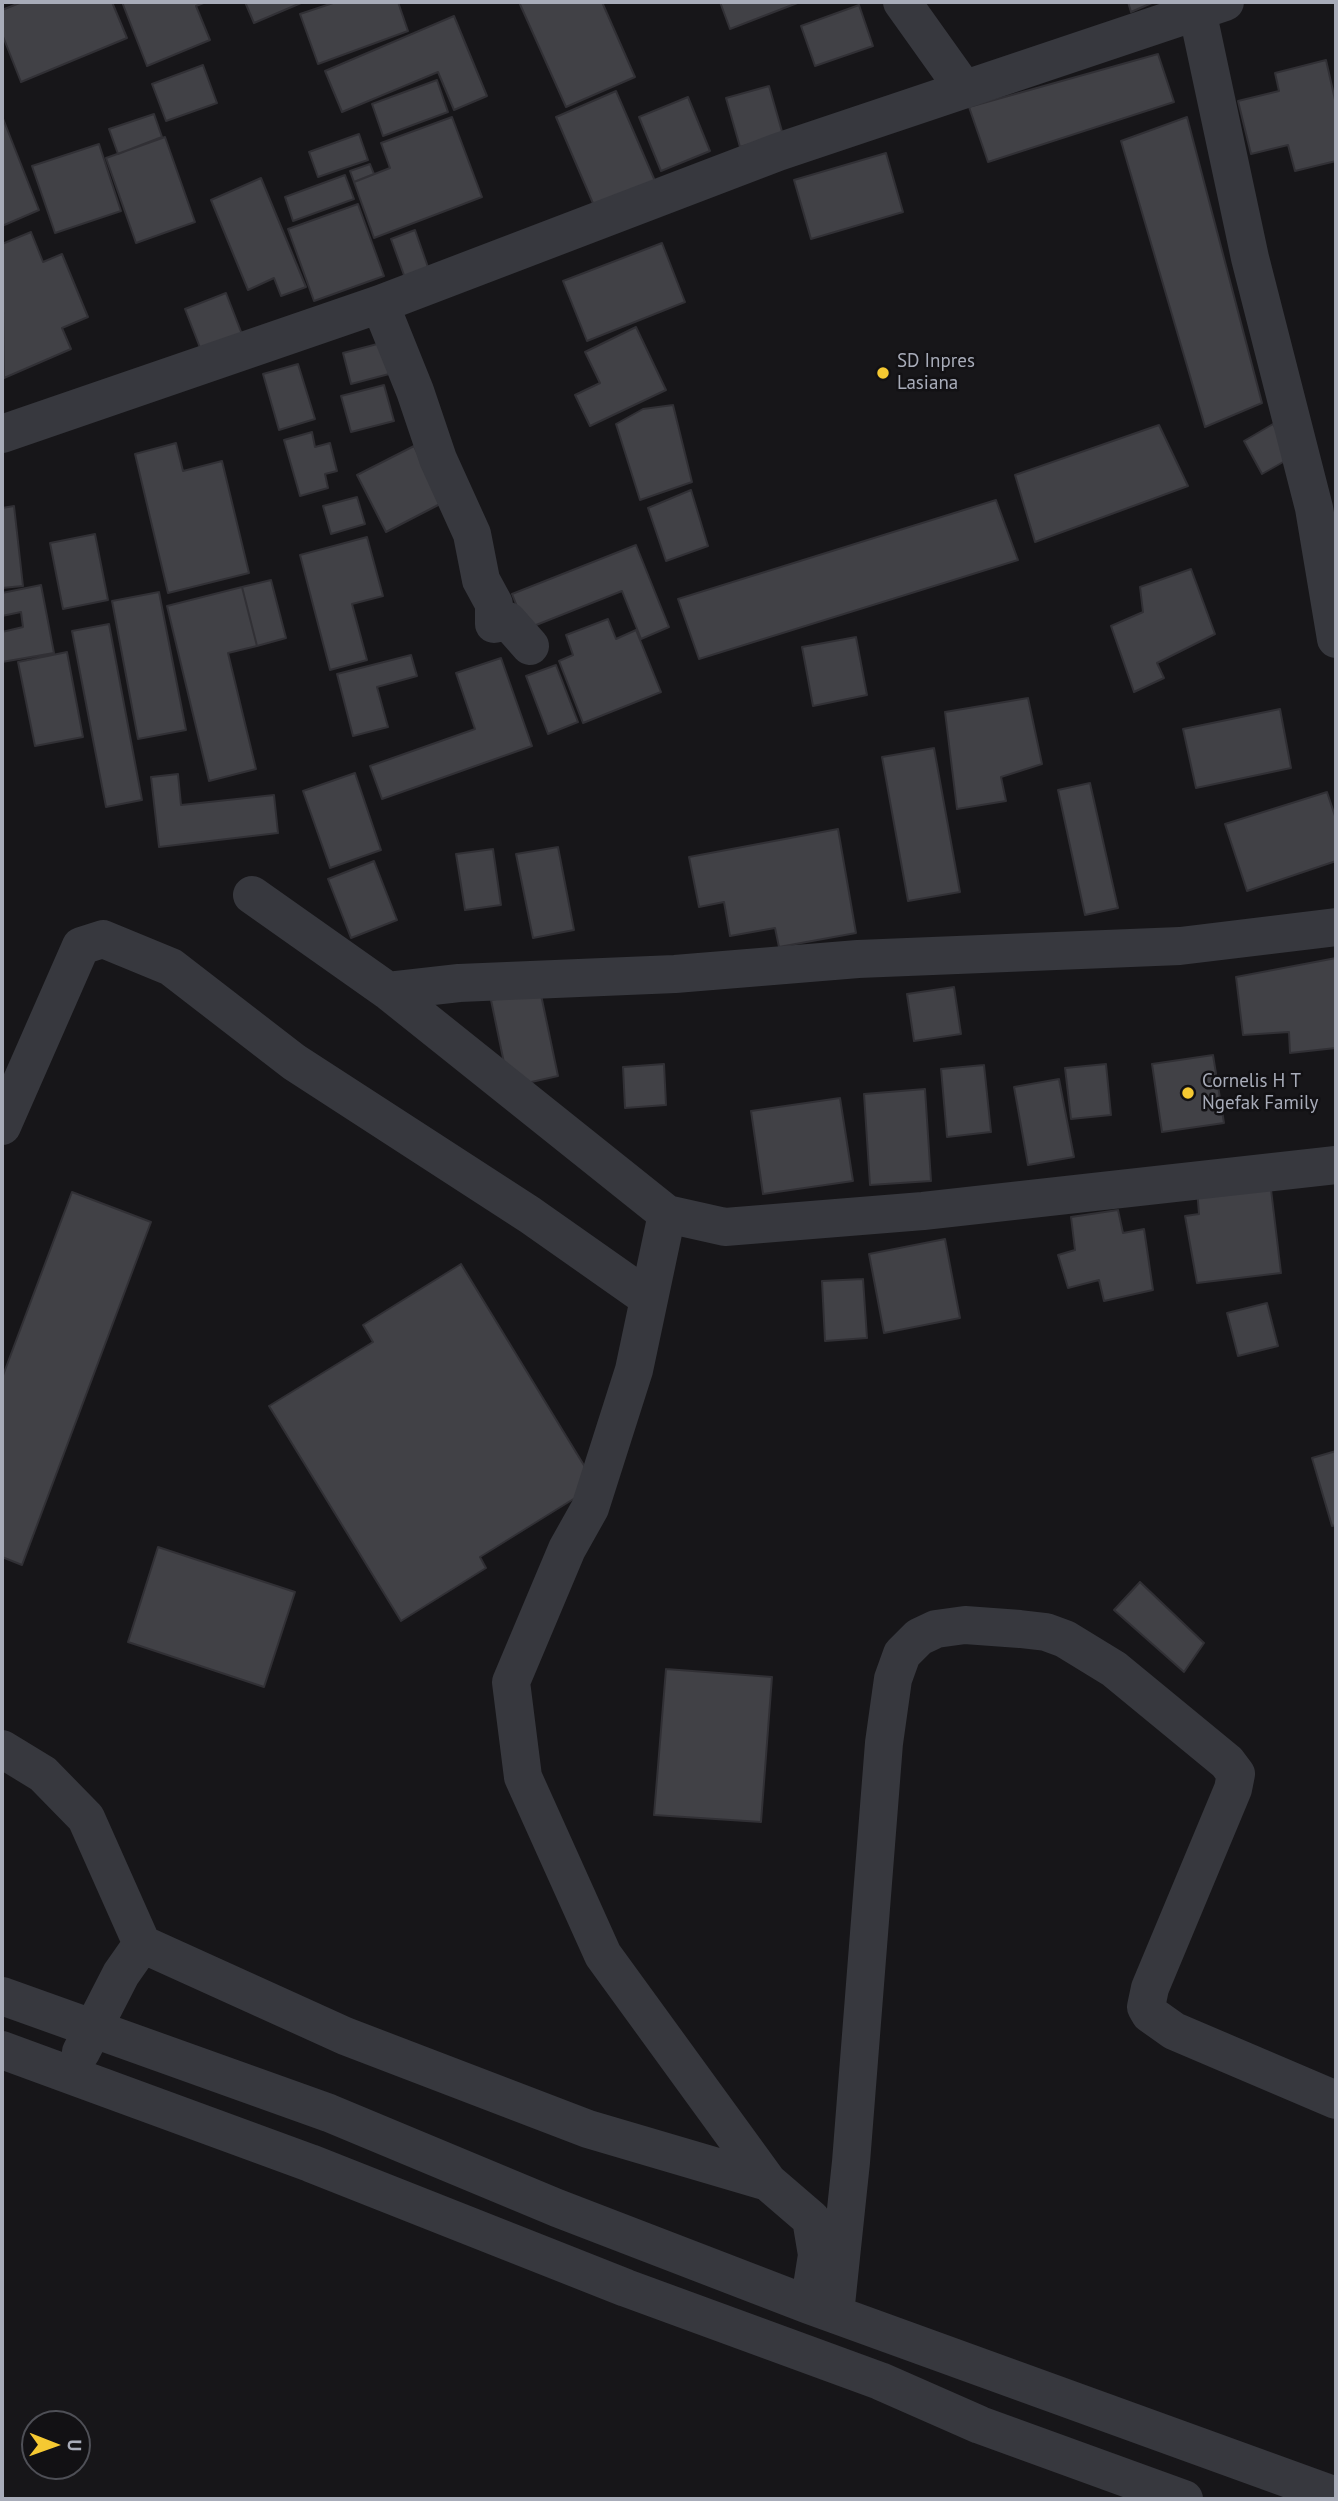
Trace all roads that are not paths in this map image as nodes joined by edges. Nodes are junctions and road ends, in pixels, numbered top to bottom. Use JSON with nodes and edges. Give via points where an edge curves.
{"nodes":[{"id":1,"x":902,"y":2,"type":"edge"},
{"id":2,"x":1211,"y":6,"type":"edge"},
{"id":3,"x":964,"y":89,"type":"junction"},
{"id":4,"x":380,"y":304,"type":"junction"},
{"id":5,"x":2,"y":434,"type":"edge"},
{"id":6,"x":1336,"y":639,"type":"edge"},
{"id":7,"x":530,"y":646,"type":"dead end"},
{"id":8,"x":251,"y":895,"type":"dead end"},
{"id":9,"x":1336,"y":927,"type":"edge"},
{"id":10,"x":387,"y":991,"type":"junction"},
{"id":11,"x":2,"y":1126,"type":"edge"},
{"id":12,"x":1336,"y":1165,"type":"edge"},
{"id":13,"x":667,"y":1213,"type":"junction"},
{"id":14,"x":648,"y":1298,"type":"junction"},
{"id":15,"x":2,"y":1749,"type":"edge"},
{"id":16,"x":142,"y":1944,"type":"junction"},
{"id":17,"x":2,"y":1996,"type":"edge"},
{"id":18,"x":92,"y":2029,"type":"junction"},
{"id":19,"x":2,"y":2050,"type":"edge"},
{"id":20,"x":69,"y":2076,"type":"junction"},
{"id":21,"x":1336,"y":2100,"type":"edge"},
{"id":22,"x":768,"y":2182,"type":"junction"},
{"id":23,"x":822,"y":2309,"type":"junction"},
{"id":24,"x":795,"y":2348,"type":"junction"},
{"id":25,"x":1336,"y":2497,"type":"edge"},
{"id":26,"x":1184,"y":2499,"type":"edge"}],
"edges":[{"from":1,"to":3,"type":"street"},
{"from":2,"to":3,"type":"street"},
{"from":2,"to":6,"type":"street","via":[[1250,258],[1314,508]]},
{"from":3,"to":4,"type":"street","via":[[778,152]]},
{"from":4,"to":5,"type":"street"},
{"from":4,"to":7,"type":"street","via":[[438,459],[472,534],[481,580],[494,604],[494,624],[508,621]]},
{"from":8,"to":10,"type":"street"},
{"from":9,"to":10,"type":"street","via":[[1180,946],[885,957]]},
{"from":10,"to":13,"type":"street"},
{"from":11,"to":14,"type":"street","via":[[81,946],[103,939],[170,967],[294,1062],[530,1215]]},
{"from":12,"to":13,"type":"street","via":[[785,1224],[725,1227]]},
{"from":13,"to":14,"type":"street"},
{"from":14,"to":22,"type":"street","via":[[634,1370],[590,1508],[567,1549],[510,1682],[523,1777],[603,1955]]},
{"from":15,"to":16,"type":"street","via":[[43,1774],[86,1818]]},
{"from":16,"to":18,"type":"street"},
{"from":16,"to":22,"type":"street","via":[[358,2041],[588,2129]]},
{"from":17,"to":18,"type":"street"},
{"from":18,"to":20,"type":"street"},
{"from":18,"to":23,"type":"street","via":[[329,2113],[557,2208]]},
{"from":19,"to":20,"type":"street"},
{"from":20,"to":24,"type":"street"},
{"from":21,"to":23,"type":"street","via":[[1174,2031],[1146,2007],[1233,1789],[1236,1774],[1227,1762],[1125,1678],[1065,1639],[1020,1629],[965,1625],[936,1629],[919,1637],[902,1654],[893,1679],[855,2108]]},
{"from":22,"to":23,"type":"street","via":[[811,2219]]},
{"from":23,"to":24,"type":"street"},
{"from":23,"to":25,"type":"street"},
{"from":24,"to":26,"type":"street","via":[[980,2425]]}]}
